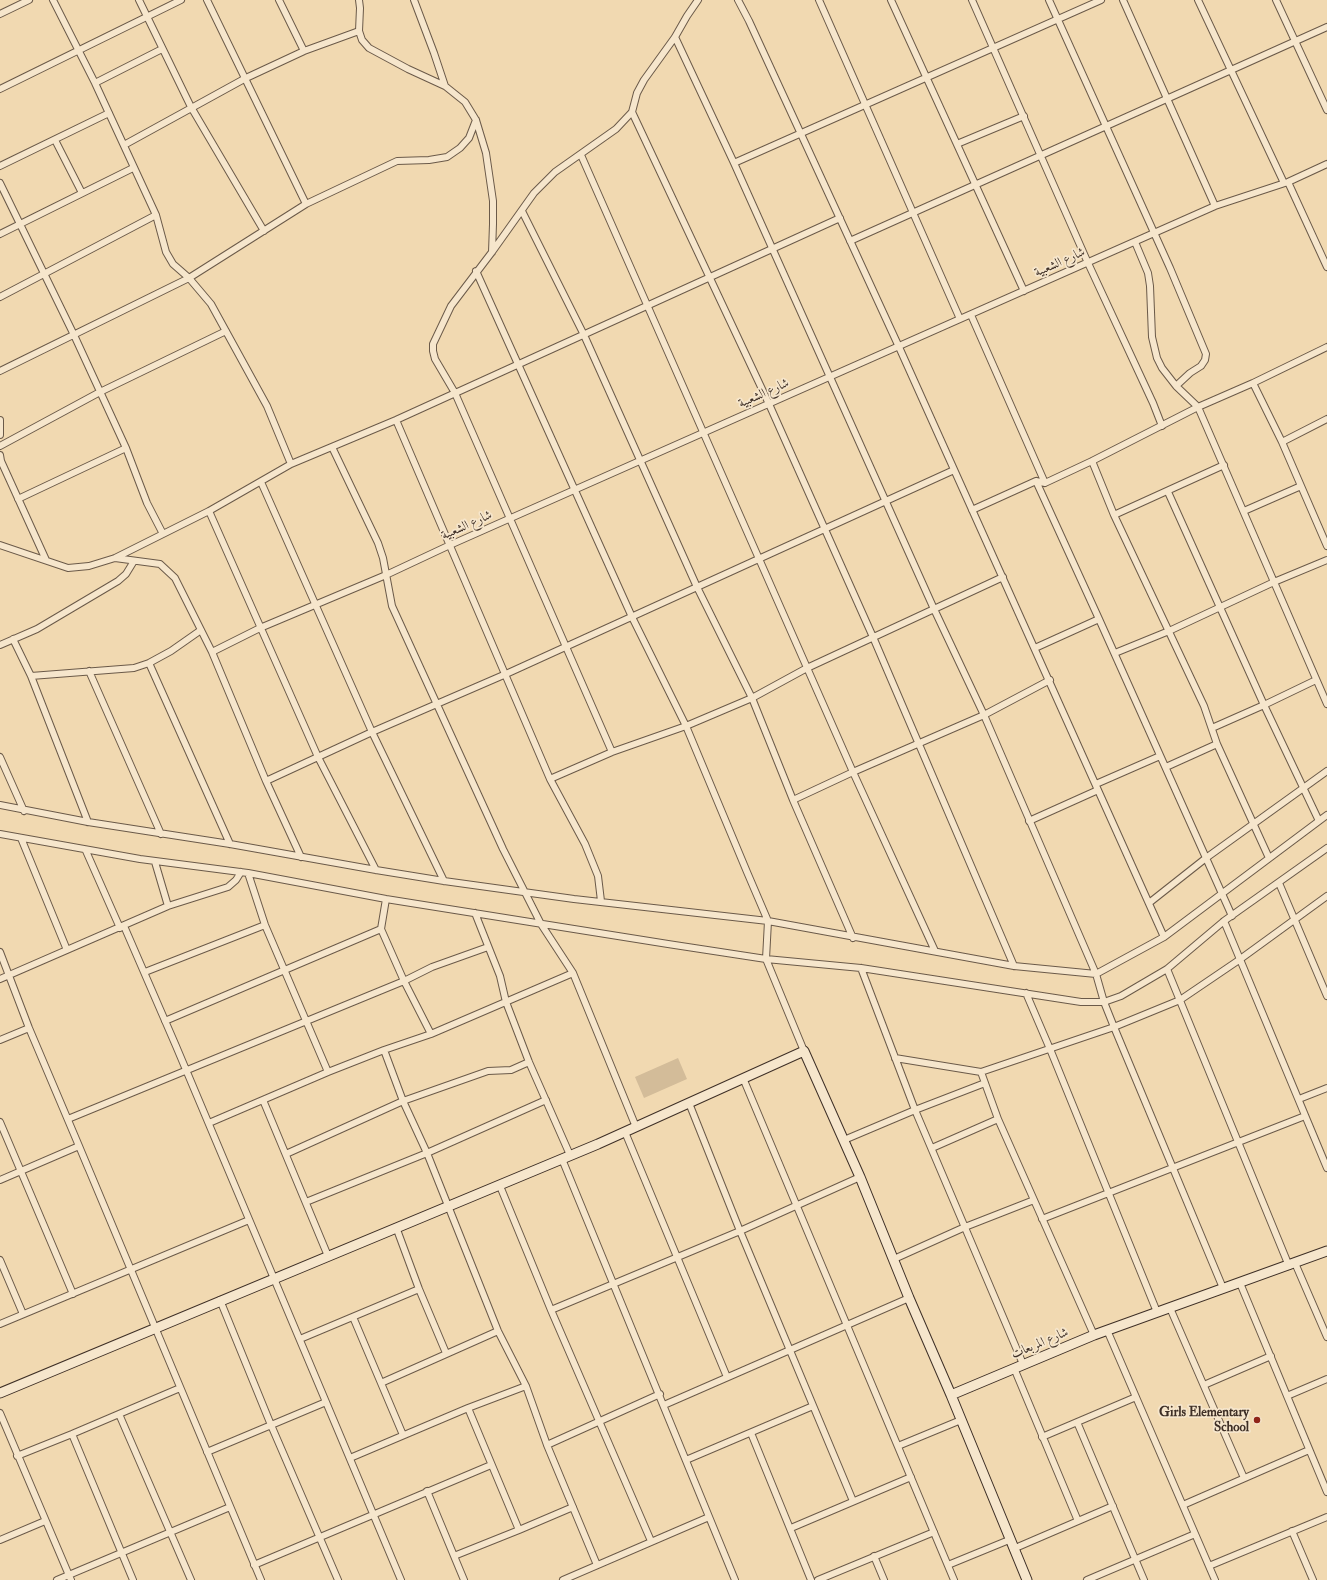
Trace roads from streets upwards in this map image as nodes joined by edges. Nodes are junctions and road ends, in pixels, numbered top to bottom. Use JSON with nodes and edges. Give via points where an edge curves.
{"nodes":[{"id":1,"x":29,"y":0,"type":"edge"},
{"id":2,"x":52,"y":0,"type":"edge"},
{"id":3,"x":139,"y":0,"type":"edge"},
{"id":4,"x":181,"y":0,"type":"edge"},
{"id":5,"x":207,"y":0,"type":"edge"},
{"id":6,"x":280,"y":0,"type":"edge"},
{"id":7,"x":359,"y":0,"type":"edge"},
{"id":8,"x":365,"y":0,"type":"edge"},
{"id":9,"x":414,"y":0,"type":"edge"},
{"id":10,"x":698,"y":0,"type":"edge"},
{"id":11,"x":747,"y":0,"type":"edge"},
{"id":12,"x":819,"y":0,"type":"edge"},
{"id":13,"x":891,"y":0,"type":"edge"},
{"id":14,"x":972,"y":0,"type":"edge"},
{"id":15,"x":1049,"y":0,"type":"edge"},
{"id":16,"x":1101,"y":0,"type":"edge"},
{"id":17,"x":1123,"y":0,"type":"edge"},
{"id":18,"x":1198,"y":0,"type":"edge"},
{"id":19,"x":1276,"y":0,"type":"edge"},
{"id":20,"x":739,"y":2,"type":"edge"},
{"id":21,"x":360,"y":8,"type":"junction"},
{"id":22,"x":0,"y":14,"type":"edge"},
{"id":23,"x":147,"y":16,"type":"junction"},
{"id":24,"x":1058,"y":19,"type":"junction"},
{"id":25,"x":1327,"y":27,"type":"edge"},
{"id":26,"x":359,"y":31,"type":"junction"},
{"id":27,"x":676,"y":37,"type":"junction"},
{"id":28,"x":1295,"y":41,"type":"junction"},
{"id":29,"x":994,"y":48,"type":"junction"},
{"id":30,"x":162,"y":49,"type":"junction"},
{"id":31,"x":78,"y":50,"type":"junction"},
{"id":32,"x":304,"y":51,"type":"junction"},
{"id":33,"x":1230,"y":70,"type":"junction"},
{"id":34,"x":927,"y":77,"type":"junction"},
{"id":35,"x":246,"y":78,"type":"junction"},
{"id":36,"x":95,"y":83,"type":"junction"},
{"id":37,"x":445,"y":86,"type":"junction"},
{"id":38,"x":0,"y":89,"type":"edge"},
{"id":39,"x":1167,"y":98,"type":"junction"},
{"id":40,"x":866,"y":105,"type":"junction"},
{"id":41,"x":191,"y":107,"type":"junction"},
{"id":42,"x":1327,"y":110,"type":"edge"},
{"id":43,"x":632,"y":112,"type":"junction"},
{"id":44,"x":109,"y":113,"type":"junction"},
{"id":45,"x":1024,"y":116,"type":"junction"},
{"id":46,"x":476,"y":120,"type":"junction"},
{"id":47,"x":1106,"y":126,"type":"junction"},
{"id":48,"x":800,"y":134,"type":"junction"},
{"id":49,"x":55,"y":140,"type":"junction"},
{"id":50,"x":957,"y":144,"type":"junction"},
{"id":51,"x":124,"y":145,"type":"junction"},
{"id":52,"x":581,"y":155,"type":"junction"},
{"id":53,"x":1041,"y":155,"type":"junction"},
{"id":54,"x":734,"y":163,"type":"junction"},
{"id":55,"x":1327,"y":164,"type":"edge"},
{"id":56,"x":0,"y":166,"type":"edge"},
{"id":57,"x":133,"y":168,"type":"junction"},
{"id":58,"x":1286,"y":182,"type":"junction"},
{"id":59,"x":0,"y":183,"type":"edge"},
{"id":60,"x":975,"y":184,"type":"junction"},
{"id":61,"x":82,"y":193,"type":"junction"},
{"id":62,"x":306,"y":204,"type":"junction"},
{"id":63,"x":1215,"y":206,"type":"junction"},
{"id":64,"x":522,"y":211,"type":"junction"},
{"id":65,"x":913,"y":212,"type":"junction"},
{"id":66,"x":156,"y":215,"type":"junction"},
{"id":67,"x":840,"y":218,"type":"junction"},
{"id":68,"x":20,"y":224,"type":"junction"},
{"id":69,"x":264,"y":231,"type":"junction"},
{"id":70,"x":0,"y":234,"type":"edge"},
{"id":71,"x":1154,"y":234,"type":"junction"},
{"id":72,"x":850,"y":241,"type":"junction"},
{"id":73,"x":1135,"y":242,"type":"junction"},
{"id":74,"x":772,"y":249,"type":"junction"},
{"id":75,"x":492,"y":252,"type":"junction"},
{"id":76,"x":1088,"y":263,"type":"junction"},
{"id":77,"x":1327,"y":267,"type":"edge"},
{"id":78,"x":476,"y":271,"type":"junction"},
{"id":79,"x":45,"y":274,"type":"junction"},
{"id":80,"x":710,"y":277,"type":"junction"},
{"id":81,"x":189,"y":278,"type":"junction"},
{"id":82,"x":1024,"y":291,"type":"junction"},
{"id":83,"x":0,"y":297,"type":"edge"},
{"id":84,"x":647,"y":306,"type":"junction"},
{"id":85,"x":971,"y":314,"type":"junction"},
{"id":86,"x":960,"y":319,"type":"junction"},
{"id":87,"x":226,"y":331,"type":"junction"},
{"id":88,"x":74,"y":335,"type":"junction"},
{"id":89,"x":584,"y":335,"type":"junction"},
{"id":90,"x":899,"y":347,"type":"junction"},
{"id":91,"x":1327,"y":347,"type":"edge"},
{"id":92,"x":518,"y":364,"type":"junction"},
{"id":93,"x":0,"y":370,"type":"edge"},
{"id":94,"x":829,"y":377,"type":"junction"},
{"id":95,"x":1253,"y":384,"type":"junction"},
{"id":96,"x":1176,"y":386,"type":"junction"},
{"id":97,"x":100,"y":392,"type":"junction"},
{"id":98,"x":454,"y":393,"type":"junction"},
{"id":99,"x":769,"y":404,"type":"junction"},
{"id":100,"x":1198,"y":407,"type":"junction"},
{"id":101,"x":1327,"y":419,"type":"edge"},
{"id":102,"x":0,"y":420,"type":"edge"},
{"id":103,"x":396,"y":420,"type":"junction"},
{"id":104,"x":1162,"y":426,"type":"junction"},
{"id":105,"x":703,"y":433,"type":"junction"},
{"id":106,"x":0,"y":435,"type":"edge"},
{"id":107,"x":1282,"y":442,"type":"junction"},
{"id":108,"x":0,"y":446,"type":"edge"},
{"id":109,"x":332,"y":447,"type":"junction"},
{"id":110,"x":126,"y":448,"type":"junction"},
{"id":111,"x":0,"y":455,"type":"edge"},
{"id":112,"x":640,"y":461,"type":"junction"},
{"id":113,"x":1092,"y":462,"type":"junction"},
{"id":114,"x":291,"y":464,"type":"junction"},
{"id":115,"x":1224,"y":465,"type":"junction"},
{"id":116,"x":954,"y":470,"type":"junction"},
{"id":117,"x":1036,"y":481,"type":"junction"},
{"id":118,"x":261,"y":482,"type":"junction"},
{"id":119,"x":1045,"y":483,"type":"junction"},
{"id":120,"x":1301,"y":486,"type":"junction"},
{"id":121,"x":575,"y":490,"type":"junction"},
{"id":122,"x":1168,"y":492,"type":"junction"},
{"id":123,"x":18,"y":499,"type":"junction"},
{"id":124,"x":885,"y":501,"type":"junction"},
{"id":125,"x":972,"y":510,"type":"junction"},
{"id":126,"x":208,"y":511,"type":"junction"},
{"id":127,"x":1244,"y":511,"type":"junction"},
{"id":128,"x":1114,"y":515,"type":"junction"},
{"id":129,"x":510,"y":519,"type":"junction"},
{"id":130,"x":824,"y":529,"type":"junction"},
{"id":131,"x":163,"y":534,"type":"junction"},
{"id":132,"x":0,"y":545,"type":"edge"},
{"id":133,"x":450,"y":545,"type":"junction"},
{"id":134,"x":1327,"y":546,"type":"edge"},
{"id":135,"x":116,"y":558,"type":"junction"},
{"id":136,"x":759,"y":559,"type":"junction"},
{"id":137,"x":46,"y":560,"type":"junction"},
{"id":138,"x":1327,"y":560,"type":"edge"},
{"id":139,"x":134,"y":561,"type":"junction"},
{"id":140,"x":386,"y":575,"type":"junction"},
{"id":141,"x":1003,"y":578,"type":"junction"},
{"id":142,"x":1274,"y":582,"type":"junction"},
{"id":143,"x":697,"y":587,"type":"junction"},
{"id":144,"x":316,"y":604,"type":"junction"},
{"id":145,"x":1220,"y":607,"type":"junction"},
{"id":146,"x":934,"y":609,"type":"junction"},
{"id":147,"x":632,"y":617,"type":"junction"},
{"id":148,"x":1099,"y":618,"type":"junction"},
{"id":149,"x":260,"y":628,"type":"junction"},
{"id":150,"x":201,"y":630,"type":"junction"},
{"id":151,"x":1169,"y":631,"type":"junction"},
{"id":152,"x":873,"y":637,"type":"junction"},
{"id":153,"x":13,"y":639,"type":"junction"},
{"id":154,"x":0,"y":645,"type":"edge"},
{"id":155,"x":566,"y":647,"type":"junction"},
{"id":156,"x":1035,"y":648,"type":"junction"},
{"id":157,"x":212,"y":652,"type":"junction"},
{"id":158,"x":1115,"y":653,"type":"junction"},
{"id":159,"x":149,"y":663,"type":"junction"},
{"id":160,"x":807,"y":668,"type":"junction"},
{"id":161,"x":89,"y":671,"type":"junction"},
{"id":162,"x":506,"y":674,"type":"junction"},
{"id":163,"x":31,"y":676,"type":"junction"},
{"id":164,"x":1050,"y":680,"type":"junction"},
{"id":165,"x":1316,"y":680,"type":"junction"},
{"id":166,"x":752,"y":698,"type":"junction"},
{"id":167,"x":1327,"y":703,"type":"edge"},
{"id":168,"x":437,"y":704,"type":"junction"},
{"id":169,"x":1264,"y":705,"type":"junction"},
{"id":170,"x":984,"y":715,"type":"junction"},
{"id":171,"x":686,"y":726,"type":"junction"},
{"id":172,"x":1212,"y":728,"type":"junction"},
{"id":173,"x":372,"y":732,"type":"junction"},
{"id":174,"x":919,"y":744,"type":"junction"},
{"id":175,"x":1217,"y":744,"type":"junction"},
{"id":176,"x":612,"y":752,"type":"junction"},
{"id":177,"x":1160,"y":756,"type":"junction"},
{"id":178,"x":0,"y":757,"type":"edge"},
{"id":179,"x":318,"y":757,"type":"junction"},
{"id":180,"x":1166,"y":767,"type":"junction"},
{"id":181,"x":1327,"y":771,"type":"edge"},
{"id":182,"x":853,"y":772,"type":"junction"},
{"id":183,"x":550,"y":779,"type":"junction"},
{"id":184,"x":266,"y":781,"type":"junction"},
{"id":185,"x":1097,"y":787,"type":"junction"},
{"id":186,"x":1303,"y":789,"type":"junction"},
{"id":187,"x":793,"y":800,"type":"junction"},
{"id":188,"x":0,"y":805,"type":"edge"},
{"id":189,"x":24,"y":810,"type":"junction"},
{"id":190,"x":1327,"y":815,"type":"edge"},
{"id":191,"x":1029,"y":821,"type":"junction"},
{"id":192,"x":1319,"y":821,"type":"junction"},
{"id":193,"x":88,"y":822,"type":"junction"},
{"id":194,"x":1253,"y":825,"type":"junction"},
{"id":195,"x":0,"y":834,"type":"edge"},
{"id":196,"x":161,"y":834,"type":"junction"},
{"id":197,"x":21,"y":838,"type":"junction"},
{"id":198,"x":230,"y":844,"type":"junction"},
{"id":199,"x":1327,"y":848,"type":"edge"},
{"id":200,"x":86,"y":851,"type":"junction"},
{"id":201,"x":301,"y":857,"type":"junction"},
{"id":202,"x":1206,"y":858,"type":"junction"},
{"id":203,"x":1269,"y":858,"type":"junction"},
{"id":204,"x":155,"y":862,"type":"junction"},
{"id":205,"x":376,"y":870,"type":"junction"},
{"id":206,"x":241,"y":872,"type":"junction"},
{"id":207,"x":248,"y":873,"type":"junction"},
{"id":208,"x":444,"y":881,"type":"junction"},
{"id":209,"x":1279,"y":882,"type":"junction"},
{"id":210,"x":526,"y":892,"type":"junction"},
{"id":211,"x":1222,"y":893,"type":"junction"},
{"id":212,"x":1327,"y":896,"type":"edge"},
{"id":213,"x":386,"y":899,"type":"junction"},
{"id":214,"x":601,"y":902,"type":"junction"},
{"id":215,"x":1150,"y":903,"type":"junction"},
{"id":216,"x":168,"y":906,"type":"junction"},
{"id":217,"x":475,"y":913,"type":"junction"},
{"id":218,"x":1232,"y":916,"type":"junction"},
{"id":219,"x":1295,"y":919,"type":"junction"},
{"id":220,"x":1224,"y":921,"type":"junction"},
{"id":221,"x":768,"y":922,"type":"junction"},
{"id":222,"x":542,"y":924,"type":"junction"},
{"id":223,"x":265,"y":925,"type":"junction"},
{"id":224,"x":122,"y":927,"type":"junction"},
{"id":225,"x":381,"y":929,"type":"junction"},
{"id":226,"x":1164,"y":937,"type":"junction"},
{"id":227,"x":854,"y":938,"type":"junction"},
{"id":228,"x":488,"y":947,"type":"junction"},
{"id":229,"x":67,"y":950,"type":"junction"},
{"id":230,"x":934,"y":951,"type":"junction"},
{"id":231,"x":0,"y":952,"type":"edge"},
{"id":232,"x":766,"y":959,"type":"junction"},
{"id":233,"x":1240,"y":960,"type":"junction"},
{"id":234,"x":1014,"y":966,"type":"junction"},
{"id":235,"x":861,"y":968,"type":"junction"},
{"id":236,"x":1167,"y":969,"type":"junction"},
{"id":237,"x":285,"y":970,"type":"junction"},
{"id":238,"x":145,"y":972,"type":"junction"},
{"id":239,"x":573,"y":973,"type":"junction"},
{"id":240,"x":1096,"y":974,"type":"junction"},
{"id":241,"x":10,"y":975,"type":"junction"},
{"id":242,"x":0,"y":979,"type":"edge"},
{"id":243,"x":404,"y":981,"type":"junction"},
{"id":244,"x":1026,"y":993,"type":"junction"},
{"id":245,"x":1327,"y":996,"type":"edge"},
{"id":246,"x":1180,"y":1000,"type":"junction"},
{"id":247,"x":506,"y":1002,"type":"junction"},
{"id":248,"x":1104,"y":1002,"type":"junction"},
{"id":249,"x":165,"y":1021,"type":"junction"},
{"id":250,"x":306,"y":1021,"type":"junction"},
{"id":251,"x":1114,"y":1027,"type":"junction"},
{"id":252,"x":28,"y":1028,"type":"junction"},
{"id":253,"x":431,"y":1034,"type":"junction"},
{"id":254,"x":0,"y":1040,"type":"edge"},
{"id":255,"x":384,"y":1050,"type":"junction"},
{"id":256,"x":1050,"y":1050,"type":"junction"},
{"id":257,"x":804,"y":1051,"type":"junction"},
{"id":258,"x":895,"y":1058,"type":"junction"},
{"id":259,"x":529,"y":1062,"type":"junction"},
{"id":260,"x":186,"y":1070,"type":"junction"},
{"id":261,"x":328,"y":1072,"type":"junction"},
{"id":262,"x":981,"y":1072,"type":"junction"},
{"id":263,"x":743,"y":1078,"type":"junction"},
{"id":264,"x":985,"y":1083,"type":"junction"},
{"id":265,"x":1327,"y":1088,"type":"edge"},
{"id":266,"x":1299,"y":1099,"type":"junction"},
{"id":267,"x":263,"y":1100,"type":"junction"},
{"id":268,"x":546,"y":1100,"type":"junction"},
{"id":269,"x":403,"y":1101,"type":"junction"},
{"id":270,"x":689,"y":1103,"type":"junction"},
{"id":271,"x":915,"y":1110,"type":"junction"},
{"id":272,"x":1305,"y":1116,"type":"junction"},
{"id":273,"x":68,"y":1119,"type":"junction"},
{"id":274,"x":998,"y":1119,"type":"junction"},
{"id":275,"x":0,"y":1122,"type":"edge"},
{"id":276,"x":209,"y":1123,"type":"junction"},
{"id":277,"x":636,"y":1128,"type":"junction"},
{"id":278,"x":625,"y":1132,"type":"junction"},
{"id":279,"x":844,"y":1140,"type":"junction"},
{"id":280,"x":1239,"y":1142,"type":"junction"},
{"id":281,"x":80,"y":1146,"type":"junction"},
{"id":282,"x":932,"y":1148,"type":"junction"},
{"id":283,"x":286,"y":1154,"type":"junction"},
{"id":284,"x":427,"y":1154,"type":"junction"},
{"id":285,"x":566,"y":1157,"type":"junction"},
{"id":286,"x":1174,"y":1167,"type":"junction"},
{"id":287,"x":1327,"y":1168,"type":"edge"},
{"id":288,"x":21,"y":1171,"type":"junction"},
{"id":289,"x":860,"y":1177,"type":"junction"},
{"id":290,"x":0,"y":1180,"type":"edge"},
{"id":291,"x":500,"y":1186,"type":"junction"},
{"id":292,"x":1108,"y":1193,"type":"junction"},
{"id":293,"x":1034,"y":1200,"type":"junction"},
{"id":294,"x":306,"y":1202,"type":"junction"},
{"id":295,"x":796,"y":1206,"type":"junction"},
{"id":296,"x":448,"y":1207,"type":"junction"},
{"id":297,"x":1042,"y":1219,"type":"junction"},
{"id":298,"x":248,"y":1220,"type":"junction"},
{"id":299,"x":396,"y":1227,"type":"junction"},
{"id":300,"x":965,"y":1228,"type":"junction"},
{"id":301,"x":740,"y":1231,"type":"junction"},
{"id":302,"x":1327,"y":1251,"type":"edge"},
{"id":303,"x":328,"y":1256,"type":"junction"},
{"id":304,"x":677,"y":1257,"type":"junction"},
{"id":305,"x":894,"y":1259,"type":"junction"},
{"id":306,"x":0,"y":1260,"type":"edge"},
{"id":307,"x":1292,"y":1264,"type":"junction"},
{"id":308,"x":130,"y":1269,"type":"junction"},
{"id":309,"x":273,"y":1279,"type":"junction"},
{"id":310,"x":614,"y":1283,"type":"junction"},
{"id":311,"x":1240,"y":1283,"type":"junction"},
{"id":312,"x":1223,"y":1288,"type":"junction"},
{"id":313,"x":419,"y":1289,"type":"junction"},
{"id":314,"x":73,"y":1294,"type":"junction"},
{"id":315,"x":909,"y":1298,"type":"junction"},
{"id":316,"x":220,"y":1300,"type":"junction"},
{"id":317,"x":1170,"y":1308,"type":"junction"},
{"id":318,"x":551,"y":1310,"type":"junction"},
{"id":319,"x":1157,"y":1312,"type":"junction"},
{"id":320,"x":23,"y":1314,"type":"junction"},
{"id":321,"x":353,"y":1316,"type":"junction"},
{"id":322,"x":0,"y":1324,"type":"edge"},
{"id":323,"x":848,"y":1326,"type":"junction"},
{"id":324,"x":155,"y":1328,"type":"junction"},
{"id":325,"x":1107,"y":1330,"type":"junction"},
{"id":326,"x":498,"y":1331,"type":"junction"},
{"id":327,"x":1094,"y":1335,"type":"junction"},
{"id":328,"x":1327,"y":1336,"type":"edge"},
{"id":329,"x":300,"y":1339,"type":"junction"},
{"id":330,"x":790,"y":1350,"type":"junction"},
{"id":331,"x":446,"y":1353,"type":"junction"},
{"id":332,"x":1271,"y":1356,"type":"junction"},
{"id":333,"x":1023,"y":1364,"type":"junction"},
{"id":334,"x":1014,"y":1368,"type":"junction"},
{"id":335,"x":727,"y":1377,"type":"junction"},
{"id":336,"x":1327,"y":1379,"type":"edge"},
{"id":337,"x":381,"y":1383,"type":"junction"},
{"id":338,"x":1204,"y":1385,"type":"junction"},
{"id":339,"x":526,"y":1386,"type":"junction"},
{"id":340,"x":180,"y":1388,"type":"junction"},
{"id":341,"x":0,"y":1393,"type":"edge"},
{"id":342,"x":660,"y":1394,"type":"junction"},
{"id":343,"x":951,"y":1395,"type":"junction"},
{"id":344,"x":1288,"y":1396,"type":"junction"},
{"id":345,"x":1136,"y":1397,"type":"junction"},
{"id":346,"x":326,"y":1402,"type":"junction"},
{"id":347,"x":664,"y":1405,"type":"junction"},
{"id":348,"x":813,"y":1406,"type":"junction"},
{"id":349,"x":468,"y":1408,"type":"junction"},
{"id":350,"x":0,"y":1413,"type":"edge"},
{"id":351,"x":119,"y":1414,"type":"junction"},
{"id":352,"x":961,"y":1420,"type":"junction"},
{"id":353,"x":600,"y":1422,"type":"junction"},
{"id":354,"x":1077,"y":1422,"type":"junction"},
{"id":355,"x":271,"y":1425,"type":"junction"},
{"id":356,"x":751,"y":1433,"type":"junction"},
{"id":357,"x":72,"y":1434,"type":"junction"},
{"id":358,"x":403,"y":1435,"type":"junction"},
{"id":359,"x":1042,"y":1437,"type":"junction"},
{"id":360,"x":547,"y":1445,"type":"junction"},
{"id":361,"x":898,"y":1446,"type":"junction"},
{"id":362,"x":1309,"y":1450,"type":"junction"},
{"id":363,"x":207,"y":1452,"type":"junction"},
{"id":364,"x":17,"y":1456,"type":"junction"},
{"id":365,"x":350,"y":1458,"type":"junction"},
{"id":366,"x":686,"y":1460,"type":"junction"},
{"id":367,"x":491,"y":1465,"type":"junction"},
{"id":368,"x":911,"y":1477,"type":"junction"},
{"id":369,"x":1244,"y":1478,"type":"junction"},
{"id":370,"x":427,"y":1491,"type":"junction"},
{"id":371,"x":1327,"y":1492,"type":"edge"},
{"id":372,"x":853,"y":1501,"type":"junction"},
{"id":373,"x":1182,"y":1505,"type":"junction"},
{"id":374,"x":1113,"y":1506,"type":"junction"},
{"id":375,"x":230,"y":1507,"type":"junction"},
{"id":376,"x":573,"y":1507,"type":"junction"},
{"id":377,"x":373,"y":1514,"type":"junction"},
{"id":378,"x":709,"y":1517,"type":"junction"},
{"id":379,"x":1327,"y":1517,"type":"edge"},
{"id":380,"x":45,"y":1521,"type":"junction"},
{"id":381,"x":1078,"y":1521,"type":"junction"},
{"id":382,"x":791,"y":1528,"type":"junction"},
{"id":383,"x":519,"y":1530,"type":"junction"},
{"id":384,"x":1292,"y":1531,"type":"junction"},
{"id":385,"x":170,"y":1532,"type":"junction"},
{"id":386,"x":934,"y":1532,"type":"junction"},
{"id":387,"x":1195,"y":1534,"type":"junction"},
{"id":388,"x":320,"y":1537,"type":"junction"},
{"id":389,"x":0,"y":1540,"type":"edge"},
{"id":390,"x":1009,"y":1540,"type":"junction"},
{"id":391,"x":651,"y":1542,"type":"junction"},
{"id":392,"x":1013,"y":1549,"type":"junction"},
{"id":393,"x":122,"y":1554,"type":"junction"},
{"id":394,"x":454,"y":1556,"type":"junction"},
{"id":395,"x":874,"y":1556,"type":"junction"},
{"id":396,"x":1135,"y":1559,"type":"junction"},
{"id":397,"x":597,"y":1564,"type":"junction"},
{"id":398,"x":254,"y":1565,"type":"junction"},
{"id":399,"x":948,"y":1565,"type":"junction"},
{"id":400,"x":1209,"y":1566,"type":"junction"},
{"id":401,"x":70,"y":1578,"type":"edge"},
{"id":402,"x":57,"y":1580,"type":"edge"},
{"id":403,"x":133,"y":1580,"type":"edge"},
{"id":404,"x":191,"y":1580,"type":"edge"},
{"id":405,"x":261,"y":1580,"type":"edge"},
{"id":406,"x":338,"y":1580,"type":"edge"},
{"id":407,"x":401,"y":1580,"type":"edge"},
{"id":408,"x":464,"y":1580,"type":"edge"},
{"id":409,"x":563,"y":1580,"type":"edge"},
{"id":410,"x":735,"y":1580,"type":"edge"},
{"id":411,"x":811,"y":1580,"type":"edge"},
{"id":412,"x":818,"y":1580,"type":"edge"},
{"id":413,"x":884,"y":1580,"type":"edge"},
{"id":414,"x":954,"y":1580,"type":"edge"},
{"id":415,"x":1027,"y":1580,"type":"edge"},
{"id":416,"x":1087,"y":1580,"type":"edge"},
{"id":417,"x":1144,"y":1580,"type":"edge"},
{"id":418,"x":1215,"y":1580,"type":"edge"},
{"id":419,"x":1313,"y":1580,"type":"edge"}],
"edges":[{"from":1,"to":22,"type":"street"},
{"from":2,"to":31,"type":"street"},
{"from":3,"to":23,"type":"street"},
{"from":4,"to":23,"type":"street"},
{"from":5,"to":35,"type":"street"},
{"from":6,"to":32,"type":"street"},
{"from":7,"to":21,"type":"street"},
{"from":8,"to":21,"type":"street"},
{"from":9,"to":37,"type":"street"},
{"from":10,"to":27,"type":"street"},
{"from":11,"to":20,"type":"street"},
{"from":12,"to":40,"type":"street"},
{"from":13,"to":34,"type":"street"},
{"from":14,"to":29,"type":"street"},
{"from":15,"to":24,"type":"street"},
{"from":16,"to":24,"type":"street"},
{"from":17,"to":39,"type":"street"},
{"from":18,"to":33,"type":"street"},
{"from":19,"to":28,"type":"street"},
{"from":20,"to":48,"type":"street"},
{"from":21,"to":26,"type":"street"},
{"from":23,"to":30,"type":"street"},
{"from":23,"to":31,"type":"street"},
{"from":24,"to":29,"type":"street"},
{"from":24,"to":47,"type":"street"},
{"from":25,"to":28,"type":"street"},
{"from":26,"to":32,"type":"street"},
{"from":26,"to":37,"type":"street","via":[[369,48]]},
{"from":27,"to":43,"type":"street","via":[[644,80]]},
{"from":27,"to":54,"type":"street"},
{"from":28,"to":33,"type":"street"},
{"from":28,"to":42,"type":"street"},
{"from":29,"to":34,"type":"street"},
{"from":29,"to":45,"type":"street"},
{"from":30,"to":36,"type":"street"},
{"from":30,"to":41,"type":"street"},
{"from":31,"to":36,"type":"street"},
{"from":31,"to":38,"type":"street"},
{"from":32,"to":35,"type":"street"},
{"from":33,"to":39,"type":"street"},
{"from":33,"to":58,"type":"street"},
{"from":34,"to":40,"type":"street"},
{"from":34,"to":50,"type":"street"},
{"from":35,"to":41,"type":"street"},
{"from":35,"to":62,"type":"street"},
{"from":36,"to":44,"type":"street"},
{"from":37,"to":46,"type":"street","via":[[465,102]]},
{"from":39,"to":47,"type":"street"},
{"from":39,"to":63,"type":"street"},
{"from":40,"to":48,"type":"street"},
{"from":40,"to":65,"type":"street"},
{"from":41,"to":51,"type":"street"},
{"from":41,"to":69,"type":"street"},
{"from":43,"to":52,"type":"street","via":[[616,129]]},
{"from":43,"to":80,"type":"street"},
{"from":44,"to":49,"type":"street"},
{"from":44,"to":51,"type":"street"},
{"from":45,"to":50,"type":"street"},
{"from":45,"to":53,"type":"street"},
{"from":46,"to":62,"type":"street","via":[[469,138],[460,148],[447,156],[429,160],[397,161]]},
{"from":46,"to":75,"type":"street","via":[[486,153],[493,201]]},
{"from":47,"to":53,"type":"street"},
{"from":47,"to":71,"type":"street"},
{"from":48,"to":54,"type":"street"},
{"from":48,"to":67,"type":"street"},
{"from":49,"to":56,"type":"street"},
{"from":49,"to":61,"type":"street"},
{"from":50,"to":60,"type":"street"},
{"from":51,"to":57,"type":"street"},
{"from":52,"to":64,"type":"street","via":[[555,172],[534,193]]},
{"from":52,"to":84,"type":"street"},
{"from":53,"to":60,"type":"street"},
{"from":53,"to":76,"type":"street"},
{"from":54,"to":74,"type":"street"},
{"from":55,"to":58,"type":"street","name":"شارع الشعبية"},
{"from":57,"to":61,"type":"street"},
{"from":57,"to":66,"type":"street"},
{"from":58,"to":63,"type":"street","name":"شارع الشعبية"},
{"from":58,"to":77,"type":"street"},
{"from":59,"to":68,"type":"street"},
{"from":60,"to":65,"type":"street"},
{"from":60,"to":82,"type":"street"},
{"from":61,"to":68,"type":"street"},
{"from":62,"to":69,"type":"street"},
{"from":63,"to":71,"type":"street","name":"شارع الشعبية"},
{"from":64,"to":75,"type":"street"},
{"from":64,"to":89,"type":"street"},
{"from":65,"to":72,"type":"street"},
{"from":65,"to":86,"type":"street"},
{"from":66,"to":79,"type":"street"},
{"from":66,"to":81,"type":"street","via":[[166,252],[173,264]]},
{"from":67,"to":72,"type":"street"},
{"from":67,"to":74,"type":"street"},
{"from":68,"to":70,"type":"street"},
{"from":68,"to":79,"type":"street"},
{"from":69,"to":81,"type":"street"},
{"from":71,"to":73,"type":"street","name":"شارع الشعبية"},
{"from":71,"to":96,"type":"street","via":[[1206,354],[1201,366]]},
{"from":72,"to":90,"type":"street"},
{"from":73,"to":76,"type":"street","name":"شارع الشعبية"},
{"from":73,"to":96,"type":"street","via":[[1148,273],[1152,337],[1157,358]]},
{"from":74,"to":80,"type":"street"},
{"from":74,"to":94,"type":"street"},
{"from":75,"to":78,"type":"street"},
{"from":76,"to":82,"type":"street","name":"شارع الشعبية"},
{"from":76,"to":104,"type":"street"},
{"from":78,"to":92,"type":"street"},
{"from":78,"to":98,"type":"street","via":[[451,306],[433,344],[435,359]]},
{"from":79,"to":83,"type":"street"},
{"from":79,"to":88,"type":"street"},
{"from":80,"to":84,"type":"street"},
{"from":80,"to":99,"type":"street"},
{"from":81,"to":87,"type":"street","via":[[211,304]]},
{"from":81,"to":88,"type":"street"},
{"from":82,"to":85,"type":"street","name":"شارع الشعبية"},
{"from":84,"to":89,"type":"street"},
{"from":84,"to":105,"type":"street"},
{"from":85,"to":86,"type":"street","name":"شارع الشعبية"},
{"from":85,"to":119,"type":"street"},
{"from":86,"to":90,"type":"street","name":"شارع الشعبية"},
{"from":87,"to":97,"type":"street"},
{"from":87,"to":114,"type":"street","via":[[267,406]]},
{"from":88,"to":93,"type":"street"},
{"from":88,"to":97,"type":"street"},
{"from":89,"to":92,"type":"street"},
{"from":89,"to":112,"type":"street"},
{"from":90,"to":94,"type":"street","name":"شارع الشعبية"},
{"from":90,"to":116,"type":"street"},
{"from":91,"to":95,"type":"street"},
{"from":92,"to":98,"type":"street"},
{"from":92,"to":121,"type":"street"},
{"from":94,"to":99,"type":"street","name":"شارع الشعبية"},
{"from":94,"to":124,"type":"street"},
{"from":95,"to":100,"type":"street"},
{"from":95,"to":107,"type":"street"},
{"from":96,"to":100,"type":"street"},
{"from":97,"to":108,"type":"street"},
{"from":97,"to":110,"type":"street"},
{"from":98,"to":103,"type":"street"},
{"from":98,"to":129,"type":"street"},
{"from":99,"to":105,"type":"street","name":"شارع الشعبية"},
{"from":99,"to":130,"type":"street"},
{"from":100,"to":104,"type":"street"},
{"from":100,"to":115,"type":"street"},
{"from":101,"to":107,"type":"street"},
{"from":102,"to":106,"type":"street"},
{"from":103,"to":109,"type":"street"},
{"from":103,"to":133,"type":"street"},
{"from":104,"to":113,"type":"street"},
{"from":105,"to":112,"type":"street","name":"شارع الشعبية"},
{"from":105,"to":136,"type":"street"},
{"from":107,"to":120,"type":"street"},
{"from":109,"to":114,"type":"street"},
{"from":109,"to":140,"type":"street","via":[[378,543]]},
{"from":110,"to":123,"type":"street"},
{"from":110,"to":131,"type":"street","via":[[147,502]]},
{"from":111,"to":123,"type":"street"},
{"from":112,"to":121,"type":"street","name":"شارع الشعبية"},
{"from":112,"to":143,"type":"street"},
{"from":113,"to":119,"type":"street"},
{"from":113,"to":128,"type":"street"},
{"from":114,"to":118,"type":"street"},
{"from":115,"to":122,"type":"street"},
{"from":115,"to":127,"type":"street"},
{"from":116,"to":124,"type":"street"},
{"from":116,"to":125,"type":"street"},
{"from":117,"to":119,"type":"street"},
{"from":117,"to":125,"type":"street"},
{"from":117,"to":148,"type":"street"},
{"from":118,"to":126,"type":"street"},
{"from":118,"to":144,"type":"street"},
{"from":120,"to":127,"type":"street"},
{"from":120,"to":134,"type":"street"},
{"from":121,"to":129,"type":"street","name":"شارع الشعبية"},
{"from":121,"to":147,"type":"street"},
{"from":122,"to":128,"type":"street"},
{"from":122,"to":145,"type":"street"},
{"from":123,"to":137,"type":"street"},
{"from":124,"to":130,"type":"street"},
{"from":124,"to":146,"type":"street"},
{"from":125,"to":141,"type":"street"},
{"from":126,"to":131,"type":"street"},
{"from":126,"to":149,"type":"street"},
{"from":127,"to":142,"type":"street"},
{"from":128,"to":151,"type":"street"},
{"from":129,"to":133,"type":"street","name":"شارع الشعبية"},
{"from":129,"to":155,"type":"street"},
{"from":130,"to":136,"type":"street"},
{"from":130,"to":152,"type":"street"},
{"from":131,"to":135,"type":"street"},
{"from":132,"to":137,"type":"street"},
{"from":133,"to":140,"type":"street","name":"شارع الشعبية"},
{"from":133,"to":162,"type":"street"},
{"from":135,"to":137,"type":"street","via":[[89,566],[68,568]]},
{"from":135,"to":139,"type":"street"},
{"from":136,"to":143,"type":"street"},
{"from":136,"to":160,"type":"street"},
{"from":138,"to":142,"type":"street"},
{"from":139,"to":150,"type":"street","via":[[160,564],[166,568],[175,578]]},
{"from":139,"to":153,"type":"street","via":[[118,581],[37,629]]},
{"from":140,"to":144,"type":"street","name":"شارع الشعبية"},
{"from":140,"to":168,"type":"street","via":[[392,606]]},
{"from":141,"to":146,"type":"street"},
{"from":141,"to":156,"type":"street"},
{"from":142,"to":145,"type":"street"},
{"from":142,"to":165,"type":"street"},
{"from":143,"to":147,"type":"street"},
{"from":143,"to":166,"type":"street"},
{"from":144,"to":149,"type":"street","name":"شارع الشعبية"},
{"from":144,"to":173,"type":"street"},
{"from":145,"to":151,"type":"street"},
{"from":145,"to":169,"type":"street"},
{"from":146,"to":152,"type":"street"},
{"from":146,"to":170,"type":"street"},
{"from":147,"to":155,"type":"street"},
{"from":147,"to":171,"type":"street"},
{"from":148,"to":156,"type":"street"},
{"from":148,"to":158,"type":"street"},
{"from":149,"to":157,"type":"street","name":"شارع الشعبية"},
{"from":149,"to":179,"type":"street"},
{"from":150,"to":157,"type":"street"},
{"from":150,"to":159,"type":"street"},
{"from":151,"to":158,"type":"street"},
{"from":151,"to":172,"type":"street"},
{"from":152,"to":160,"type":"street"},
{"from":152,"to":174,"type":"street"},
{"from":153,"to":154,"type":"street"},
{"from":153,"to":163,"type":"street"},
{"from":155,"to":162,"type":"street"},
{"from":155,"to":176,"type":"street"},
{"from":156,"to":164,"type":"street"},
{"from":157,"to":184,"type":"street"},
{"from":158,"to":177,"type":"street"},
{"from":159,"to":161,"type":"street","via":[[134,668]]},
{"from":159,"to":198,"type":"street"},
{"from":160,"to":166,"type":"street"},
{"from":160,"to":182,"type":"street"},
{"from":161,"to":163,"type":"street"},
{"from":161,"to":196,"type":"street"},
{"from":162,"to":168,"type":"street"},
{"from":162,"to":183,"type":"street"},
{"from":163,"to":193,"type":"street"},
{"from":164,"to":170,"type":"street"},
{"from":164,"to":185,"type":"street"},
{"from":165,"to":167,"type":"street"},
{"from":165,"to":169,"type":"street"},
{"from":166,"to":171,"type":"street"},
{"from":166,"to":187,"type":"street"},
{"from":168,"to":173,"type":"street"},
{"from":168,"to":210,"type":"street","via":[[503,849]]},
{"from":169,"to":172,"type":"street"},
{"from":169,"to":186,"type":"street"},
{"from":170,"to":174,"type":"street"},
{"from":170,"to":191,"type":"street"},
{"from":171,"to":176,"type":"street"},
{"from":171,"to":221,"type":"street"},
{"from":172,"to":175,"type":"street"},
{"from":173,"to":179,"type":"street"},
{"from":173,"to":208,"type":"street"},
{"from":174,"to":182,"type":"street"},
{"from":174,"to":234,"type":"street"},
{"from":175,"to":180,"type":"street"},
{"from":175,"to":194,"type":"street"},
{"from":176,"to":183,"type":"street"},
{"from":177,"to":180,"type":"street"},
{"from":177,"to":185,"type":"street"},
{"from":178,"to":189,"type":"street"},
{"from":179,"to":184,"type":"street"},
{"from":179,"to":205,"type":"street"},
{"from":180,"to":202,"type":"street"},
{"from":181,"to":186,"type":"street"},
{"from":182,"to":187,"type":"street"},
{"from":182,"to":230,"type":"street"},
{"from":183,"to":214,"type":"street","via":[[586,844],[598,876]]},
{"from":184,"to":201,"type":"street"},
{"from":185,"to":191,"type":"street"},
{"from":185,"to":215,"type":"street"},
{"from":186,"to":192,"type":"street"},
{"from":186,"to":194,"type":"street"},
{"from":187,"to":227,"type":"street"},
{"from":188,"to":189,"type":"street"},
{"from":189,"to":193,"type":"street"},
{"from":190,"to":192,"type":"street"},
{"from":191,"to":240,"type":"street"},
{"from":192,"to":203,"type":"street"},
{"from":193,"to":196,"type":"street"},
{"from":194,"to":202,"type":"street"},
{"from":194,"to":203,"type":"street"},
{"from":195,"to":197,"type":"street"},
{"from":196,"to":198,"type":"street"},
{"from":197,"to":200,"type":"street"},
{"from":197,"to":229,"type":"street"},
{"from":198,"to":201,"type":"street"},
{"from":199,"to":209,"type":"street"},
{"from":200,"to":204,"type":"street"},
{"from":200,"to":224,"type":"street"},
{"from":201,"to":205,"type":"street"},
{"from":202,"to":211,"type":"street"},
{"from":202,"to":215,"type":"street"},
{"from":203,"to":211,"type":"street"},
{"from":204,"to":206,"type":"street"},
{"from":204,"to":216,"type":"street"},
{"from":205,"to":208,"type":"street"},
{"from":206,"to":207,"type":"street"},
{"from":206,"to":216,"type":"street","via":[[228,887]]},
{"from":207,"to":213,"type":"street"},
{"from":207,"to":223,"type":"street"},
{"from":208,"to":210,"type":"street"},
{"from":209,"to":218,"type":"street"},
{"from":209,"to":219,"type":"street"},
{"from":210,"to":214,"type":"street"},
{"from":210,"to":222,"type":"street"},
{"from":211,"to":218,"type":"street"},
{"from":211,"to":226,"type":"street"},
{"from":212,"to":219,"type":"street"},
{"from":213,"to":217,"type":"street"},
{"from":213,"to":225,"type":"street"},
{"from":214,"to":221,"type":"street"},
{"from":215,"to":226,"type":"street"},
{"from":216,"to":224,"type":"street"},
{"from":217,"to":222,"type":"street"},
{"from":217,"to":228,"type":"street"},
{"from":218,"to":220,"type":"street"},
{"from":219,"to":233,"type":"street"},
{"from":219,"to":245,"type":"street"},
{"from":220,"to":233,"type":"street"},
{"from":220,"to":236,"type":"street"},
{"from":221,"to":227,"type":"street"},
{"from":221,"to":232,"type":"street"},
{"from":222,"to":232,"type":"street"},
{"from":222,"to":239,"type":"street"},
{"from":223,"to":237,"type":"street"},
{"from":223,"to":238,"type":"street"},
{"from":224,"to":229,"type":"street"},
{"from":224,"to":238,"type":"street"},
{"from":225,"to":237,"type":"street"},
{"from":225,"to":243,"type":"street"},
{"from":226,"to":240,"type":"street"},
{"from":227,"to":230,"type":"street"},
{"from":228,"to":243,"type":"street"},
{"from":228,"to":247,"type":"street","via":[[500,976]]},
{"from":229,"to":241,"type":"street"},
{"from":230,"to":234,"type":"street"},
{"from":231,"to":241,"type":"street"},
{"from":232,"to":235,"type":"street"},
{"from":232,"to":257,"type":"street"},
{"from":233,"to":246,"type":"street"},
{"from":233,"to":266,"type":"street"},
{"from":234,"to":240,"type":"street"},
{"from":235,"to":244,"type":"street"},
{"from":235,"to":258,"type":"street"},
{"from":236,"to":246,"type":"street"},
{"from":236,"to":248,"type":"street","via":[[1121,996]]},
{"from":237,"to":249,"type":"street"},
{"from":237,"to":250,"type":"street"},
{"from":238,"to":249,"type":"street"},
{"from":239,"to":247,"type":"street"},
{"from":239,"to":277,"type":"street"},
{"from":240,"to":248,"type":"street"},
{"from":241,"to":242,"type":"street"},
{"from":241,"to":252,"type":"street"},
{"from":243,"to":250,"type":"street"},
{"from":243,"to":253,"type":"street"},
{"from":244,"to":248,"type":"street","via":[[1082,1002]]},
{"from":244,"to":256,"type":"street"},
{"from":246,"to":251,"type":"street"},
{"from":246,"to":280,"type":"street"},
{"from":247,"to":253,"type":"street"},
{"from":247,"to":259,"type":"street"},
{"from":248,"to":251,"type":"street"},
{"from":249,"to":260,"type":"street"},
{"from":250,"to":260,"type":"street"},
{"from":250,"to":261,"type":"street"},
{"from":251,"to":256,"type":"street"},
{"from":251,"to":286,"type":"street"},
{"from":252,"to":254,"type":"street"},
{"from":252,"to":273,"type":"street"},
{"from":253,"to":255,"type":"street"},
{"from":255,"to":261,"type":"street"},
{"from":255,"to":269,"type":"street"},
{"from":256,"to":262,"type":"street"},
{"from":256,"to":292,"type":"street"},
{"from":257,"to":263,"type":"street"},
{"from":257,"to":279,"type":"street"},
{"from":258,"to":262,"type":"street"},
{"from":258,"to":271,"type":"street"},
{"from":259,"to":268,"type":"street"},
{"from":259,"to":269,"type":"street","via":[[511,1070],[488,1071]]},
{"from":260,"to":273,"type":"street"},
{"from":260,"to":276,"type":"street"},
{"from":261,"to":267,"type":"street"},
{"from":262,"to":264,"type":"street"},
{"from":263,"to":270,"type":"street"},
{"from":263,"to":295,"type":"street"},
{"from":264,"to":271,"type":"street"},
{"from":264,"to":274,"type":"street"},
{"from":265,"to":266,"type":"street"},
{"from":266,"to":272,"type":"street"},
{"from":267,"to":276,"type":"street"},
{"from":267,"to":283,"type":"street"},
{"from":268,"to":284,"type":"street"},
{"from":268,"to":285,"type":"street"},
{"from":269,"to":283,"type":"street"},
{"from":269,"to":284,"type":"street"},
{"from":270,"to":277,"type":"street"},
{"from":270,"to":301,"type":"street"},
{"from":271,"to":279,"type":"street"},
{"from":271,"to":282,"type":"street"},
{"from":272,"to":280,"type":"street"},
{"from":272,"to":287,"type":"street"},
{"from":273,"to":281,"type":"street"},
{"from":274,"to":282,"type":"street"},
{"from":274,"to":293,"type":"street"},
{"from":275,"to":288,"type":"street"},
{"from":276,"to":298,"type":"street"},
{"from":277,"to":278,"type":"street"},
{"from":278,"to":285,"type":"street"},
{"from":278,"to":304,"type":"street"},
{"from":279,"to":289,"type":"street"},
{"from":280,"to":286,"type":"street"},
{"from":280,"to":307,"type":"street"},
{"from":281,"to":288,"type":"street"},
{"from":281,"to":308,"type":"street"},
{"from":282,"to":300,"type":"street"},
{"from":283,"to":294,"type":"street"},
{"from":284,"to":294,"type":"street"},
{"from":284,"to":296,"type":"street"},
{"from":285,"to":291,"type":"street"},
{"from":285,"to":310,"type":"street"},
{"from":286,"to":292,"type":"street"},
{"from":286,"to":312,"type":"street"},
{"from":288,"to":290,"type":"street"},
{"from":288,"to":314,"type":"street"},
{"from":289,"to":295,"type":"street"},
{"from":289,"to":305,"type":"street"},
{"from":291,"to":296,"type":"street"},
{"from":291,"to":318,"type":"street"},
{"from":292,"to":297,"type":"street"},
{"from":292,"to":319,"type":"street"},
{"from":293,"to":297,"type":"street"},
{"from":293,"to":300,"type":"street"},
{"from":294,"to":303,"type":"street"},
{"from":295,"to":301,"type":"street"},
{"from":295,"to":323,"type":"street"},
{"from":296,"to":299,"type":"street"},
{"from":296,"to":326,"type":"street"},
{"from":297,"to":327,"type":"street"},
{"from":298,"to":308,"type":"street"},
{"from":298,"to":309,"type":"street"},
{"from":299,"to":303,"type":"street"},
{"from":299,"to":313,"type":"street"},
{"from":300,"to":305,"type":"street"},
{"from":300,"to":333,"type":"street"},
{"from":301,"to":304,"type":"street"},
{"from":301,"to":330,"type":"street"},
{"from":302,"to":307,"type":"street","name":"شارع المربعات"},
{"from":303,"to":309,"type":"street"},
{"from":304,"to":310,"type":"street"},
{"from":304,"to":335,"type":"street"},
{"from":305,"to":315,"type":"street"},
{"from":306,"to":320,"type":"street"},
{"from":307,"to":311,"type":"street","name":"شارع المربعات"},
{"from":307,"to":328,"type":"street"},
{"from":308,"to":314,"type":"street"},
{"from":308,"to":324,"type":"street"},
{"from":309,"to":316,"type":"street"},
{"from":309,"to":329,"type":"street"},
{"from":310,"to":318,"type":"street"},
{"from":310,"to":342,"type":"street"},
{"from":311,"to":312,"type":"street","name":"شارع المربعات"},
{"from":311,"to":332,"type":"street"},
{"from":312,"to":317,"type":"street","name":"شارع المربعات"},
{"from":313,"to":321,"type":"street"},
{"from":313,"to":331,"type":"street"},
{"from":314,"to":320,"type":"street"},
{"from":315,"to":323,"type":"street"},
{"from":315,"to":343,"type":"street"},
{"from":316,"to":324,"type":"street"},
{"from":316,"to":355,"type":"street"},
{"from":317,"to":319,"type":"street","name":"شارع المربعات"},
{"from":317,"to":338,"type":"street"},
{"from":318,"to":353,"type":"street"},
{"from":319,"to":325,"type":"street","name":"شارع المربعات"},
{"from":320,"to":322,"type":"street"},
{"from":321,"to":329,"type":"street"},
{"from":321,"to":337,"type":"street"},
{"from":323,"to":330,"type":"street"},
{"from":323,"to":361,"type":"street"},
{"from":324,"to":340,"type":"street"},
{"from":324,"to":341,"type":"street"},
{"from":325,"to":327,"type":"street","name":"شارع المربعات"},
{"from":325,"to":345,"type":"street"},
{"from":326,"to":331,"type":"street"},
{"from":326,"to":339,"type":"street"},
{"from":327,"to":333,"type":"street","name":"شارع المربعات"},
{"from":329,"to":346,"type":"street"},
{"from":330,"to":335,"type":"street"},
{"from":330,"to":348,"type":"street"},
{"from":331,"to":337,"type":"street"},
{"from":332,"to":338,"type":"street"},
{"from":332,"to":344,"type":"street"},
{"from":333,"to":334,"type":"street","name":"شارع المربعات"},
{"from":334,"to":343,"type":"street","name":"شارع المربعات"},
{"from":334,"to":359,"type":"street"},
{"from":335,"to":347,"type":"street"},
{"from":336,"to":344,"type":"street"},
{"from":337,"to":358,"type":"street"},
{"from":338,"to":369,"type":"street"},
{"from":339,"to":349,"type":"street"},
{"from":339,"to":360,"type":"street"},
{"from":340,"to":351,"type":"street"},
{"from":340,"to":363,"type":"street"},
{"from":342,"to":347,"type":"street"},
{"from":342,"to":353,"type":"street"},
{"from":343,"to":352,"type":"street"},
{"from":344,"to":362,"type":"street"},
{"from":345,"to":354,"type":"street"},
{"from":345,"to":373,"type":"street"},
{"from":346,"to":355,"type":"street"},
{"from":346,"to":365,"type":"street"},
{"from":347,"to":366,"type":"street"},
{"from":348,"to":356,"type":"street"},
{"from":348,"to":372,"type":"street"},
{"from":349,"to":358,"type":"street"},
{"from":349,"to":367,"type":"street"},
{"from":350,"to":364,"type":"street"},
{"from":351,"to":357,"type":"street"},
{"from":351,"to":385,"type":"street"},
{"from":352,"to":361,"type":"street"},
{"from":352,"to":390,"type":"street"},
{"from":353,"to":360,"type":"street"},
{"from":353,"to":391,"type":"street"},
{"from":354,"to":359,"type":"street"},
{"from":354,"to":374,"type":"street"},
{"from":355,"to":363,"type":"street"},
{"from":355,"to":388,"type":"street"},
{"from":356,"to":366,"type":"street"},
{"from":356,"to":382,"type":"street"},
{"from":357,"to":364,"type":"street"},
{"from":357,"to":393,"type":"street"},
{"from":358,"to":365,"type":"street"},
{"from":359,"to":381,"type":"street"},
{"from":360,"to":376,"type":"street"},
{"from":361,"to":368,"type":"street"},
{"from":362,"to":369,"type":"street"},
{"from":362,"to":371,"type":"street"},
{"from":363,"to":375,"type":"street"},
{"from":364,"to":380,"type":"street"},
{"from":365,"to":377,"type":"street"},
{"from":366,"to":378,"type":"street"},
{"from":367,"to":370,"type":"street"},
{"from":367,"to":383,"type":"street"},
{"from":368,"to":372,"type":"street"},
{"from":368,"to":386,"type":"street"},
{"from":369,"to":373,"type":"street"},
{"from":370,"to":377,"type":"street"},
{"from":370,"to":394,"type":"street"},
{"from":372,"to":382,"type":"street"},
{"from":373,"to":387,"type":"street"},
{"from":374,"to":381,"type":"street"},
{"from":374,"to":396,"type":"street"},
{"from":375,"to":385,"type":"street"},
{"from":375,"to":398,"type":"street"},
{"from":376,"to":383,"type":"street"},
{"from":376,"to":397,"type":"street"},
{"from":377,"to":388,"type":"street"},
{"from":377,"to":407,"type":"street"},
{"from":378,"to":391,"type":"street"},
{"from":378,"to":410,"type":"street"},
{"from":379,"to":384,"type":"street"},
{"from":380,"to":389,"type":"street"},
{"from":380,"to":401,"type":"street"},
{"from":381,"to":392,"type":"street"},
{"from":382,"to":411,"type":"street"},
{"from":383,"to":394,"type":"street"},
{"from":384,"to":400,"type":"street"},
{"from":384,"to":419,"type":"street"},
{"from":385,"to":393,"type":"street"},
{"from":385,"to":404,"type":"street"},
{"from":386,"to":395,"type":"street"},
{"from":386,"to":399,"type":"street"},
{"from":387,"to":396,"type":"street"},
{"from":387,"to":400,"type":"street"},
{"from":388,"to":398,"type":"street"},
{"from":388,"to":406,"type":"street"},
{"from":390,"to":392,"type":"street"},
{"from":390,"to":399,"type":"street"},
{"from":391,"to":397,"type":"street"},
{"from":392,"to":415,"type":"street"},
{"from":393,"to":401,"type":"street"},
{"from":393,"to":403,"type":"street"},
{"from":394,"to":408,"type":"street"},
{"from":395,"to":412,"type":"street"},
{"from":395,"to":413,"type":"street"},
{"from":396,"to":416,"type":"street"},
{"from":396,"to":417,"type":"street"},
{"from":397,"to":409,"type":"street"},
{"from":398,"to":405,"type":"street"},
{"from":399,"to":414,"type":"street"},
{"from":400,"to":418,"type":"street"},
{"from":401,"to":402,"type":"street"}]}
